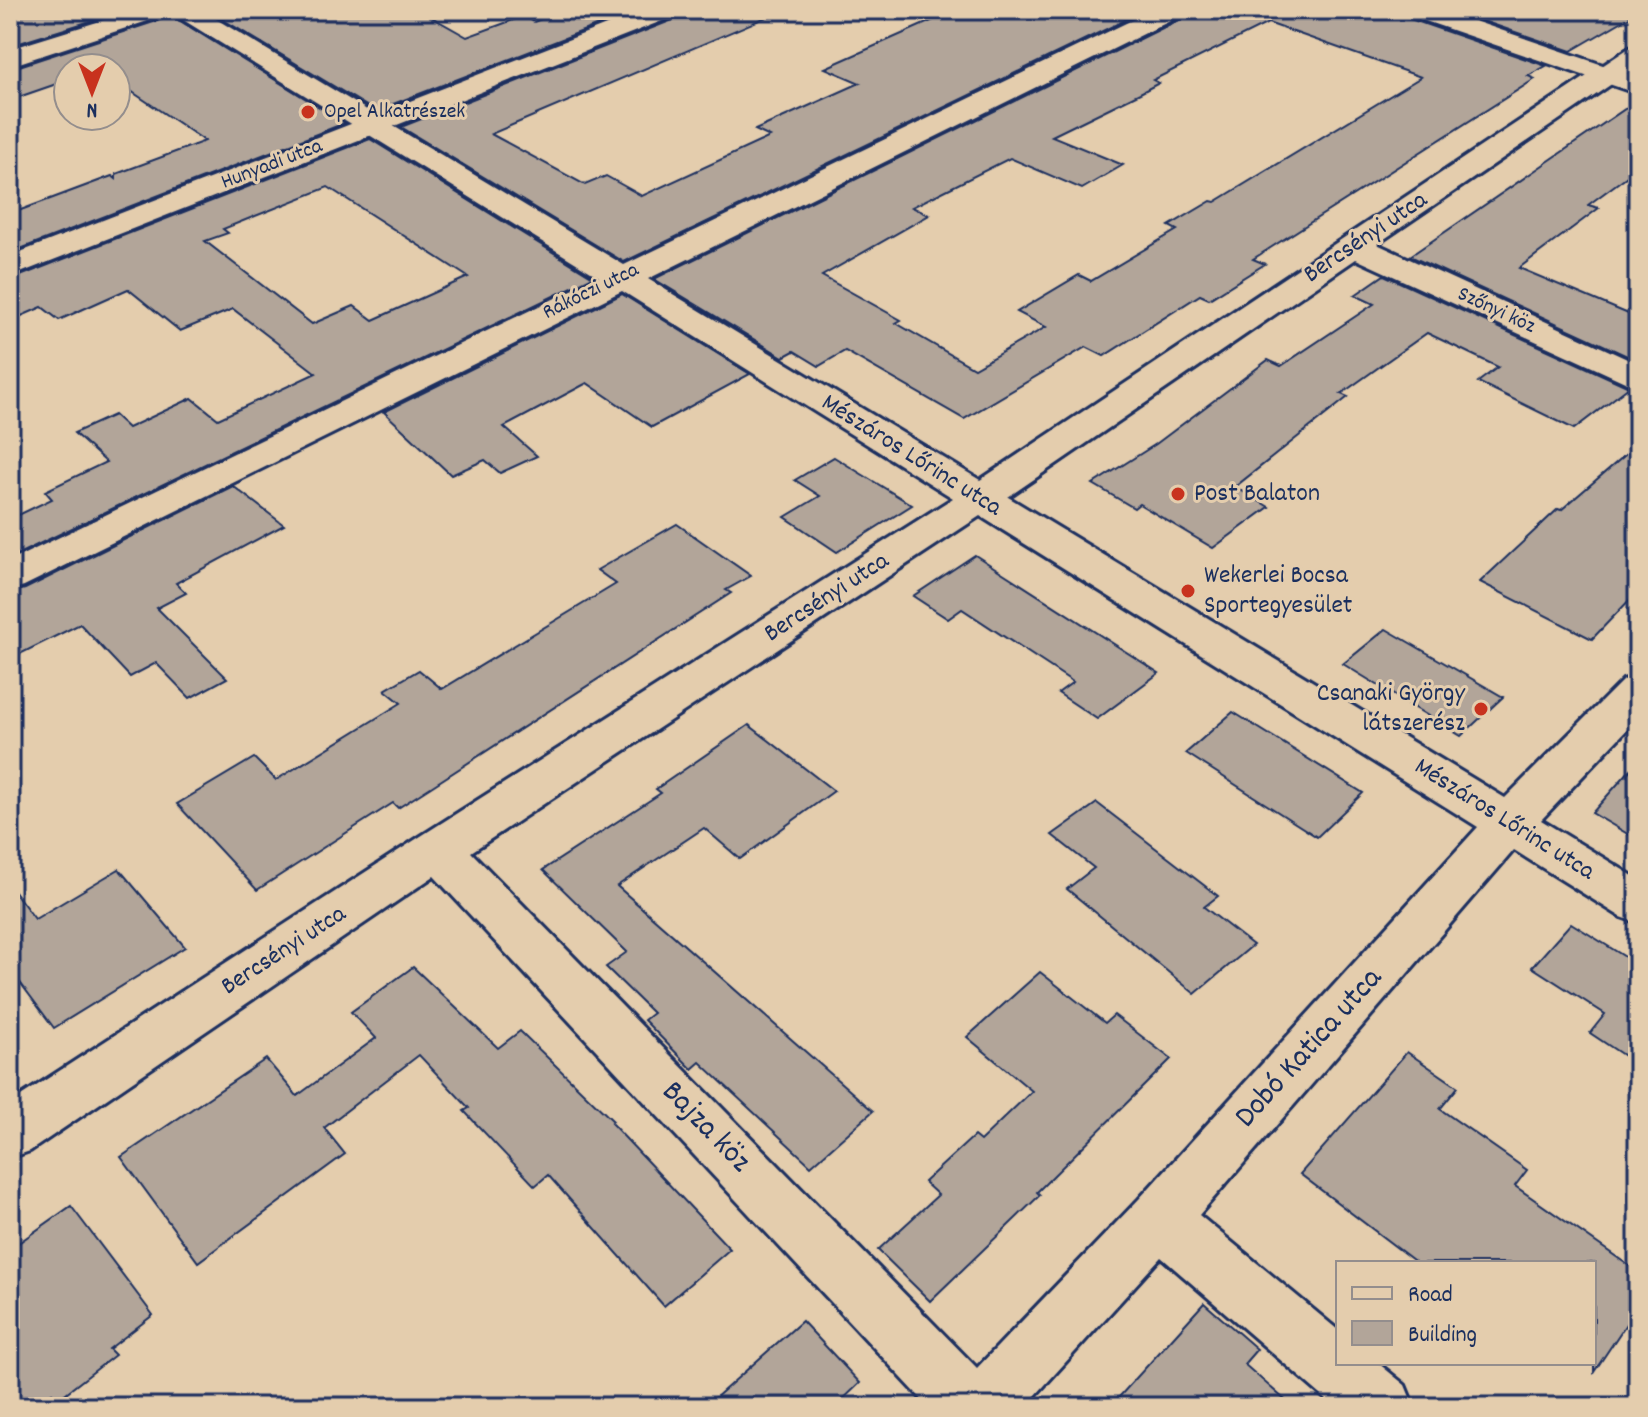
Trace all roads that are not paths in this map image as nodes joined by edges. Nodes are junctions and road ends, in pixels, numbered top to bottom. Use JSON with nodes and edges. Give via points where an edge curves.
{"nodes":[{"id":1,"x":162,"y":10,"type":"edge"},
{"id":2,"x":183,"y":10,"type":"edge"},
{"id":3,"x":668,"y":10,"type":"edge"},
{"id":4,"x":1173,"y":10,"type":"edge"},
{"id":5,"x":1417,"y":10,"type":"edge"},
{"id":6,"x":1638,"y":54,"type":"edge"},
{"id":7,"x":10,"y":58,"type":"edge"},
{"id":8,"x":1607,"y":76,"type":"junction"},
{"id":9,"x":1638,"y":86,"type":"edge"},
{"id":10,"x":375,"y":125,"type":"junction"},
{"id":11,"x":1355,"y":246,"type":"junction"},
{"id":12,"x":10,"y":267,"type":"edge"},
{"id":13,"x":622,"y":277,"type":"junction"},
{"id":14,"x":1638,"y":377,"type":"edge"},
{"id":15,"x":980,"y":498,"type":"junction"},
{"id":16,"x":10,"y":577,"type":"edge"},
{"id":17,"x":1638,"y":691,"type":"edge"},
{"id":18,"x":1510,"y":823,"type":"junction"},
{"id":19,"x":438,"y":849,"type":"junction"},
{"id":20,"x":1638,"y":903,"type":"edge"},
{"id":21,"x":10,"y":1133,"type":"edge"},
{"id":22,"x":1159,"y":1218,"type":"junction"},
{"id":23,"x":972,"y":1407,"type":"edge"},
{"id":24,"x":983,"y":1407,"type":"edge"},
{"id":25,"x":1383,"y":1407,"type":"edge"}],
"edges":[{"from":1,"to":7,"type":"street"},
{"from":2,"to":10,"type":"street","name":"Mészáros Lőrinc utca"},
{"from":3,"to":10,"type":"street","name":"Hunyadi utca"},
{"from":4,"to":13,"type":"street","name":"Rákóczi utca"},
{"from":5,"to":8,"type":"street"},
{"from":6,"to":8,"type":"street","name":"Bercsényi utca"},
{"from":8,"to":9,"type":"street"},
{"from":8,"to":11,"type":"street","name":"Bercsényi utca"},
{"from":10,"to":12,"type":"street","name":"Hunyadi utca"},
{"from":10,"to":13,"type":"street","name":"Mészáros Lőrinc utca"},
{"from":11,"to":14,"type":"street","name":"Szőnyi köz"},
{"from":11,"to":15,"type":"street","name":"Bercsényi utca"},
{"from":13,"to":15,"type":"street","name":"Mészáros Lőrinc utca"},
{"from":13,"to":16,"type":"street","name":"Rákóczi utca"},
{"from":15,"to":18,"type":"street","name":"Mészáros Lőrinc utca"},
{"from":15,"to":19,"type":"street","name":"Bercsényi utca"},
{"from":17,"to":18,"type":"street","name":"Dobó Katica utca"},
{"from":18,"to":20,"type":"street","name":"Mészáros Lőrinc utca"},
{"from":18,"to":22,"type":"street","name":"Dobó Katica utca"},
{"from":19,"to":21,"type":"street","name":"Bercsényi utca"},
{"from":19,"to":23,"type":"street","name":"Bajza köz"},
{"from":22,"to":24,"type":"street","name":"Dobó Katica utca"},
{"from":22,"to":25,"type":"street"}]}
